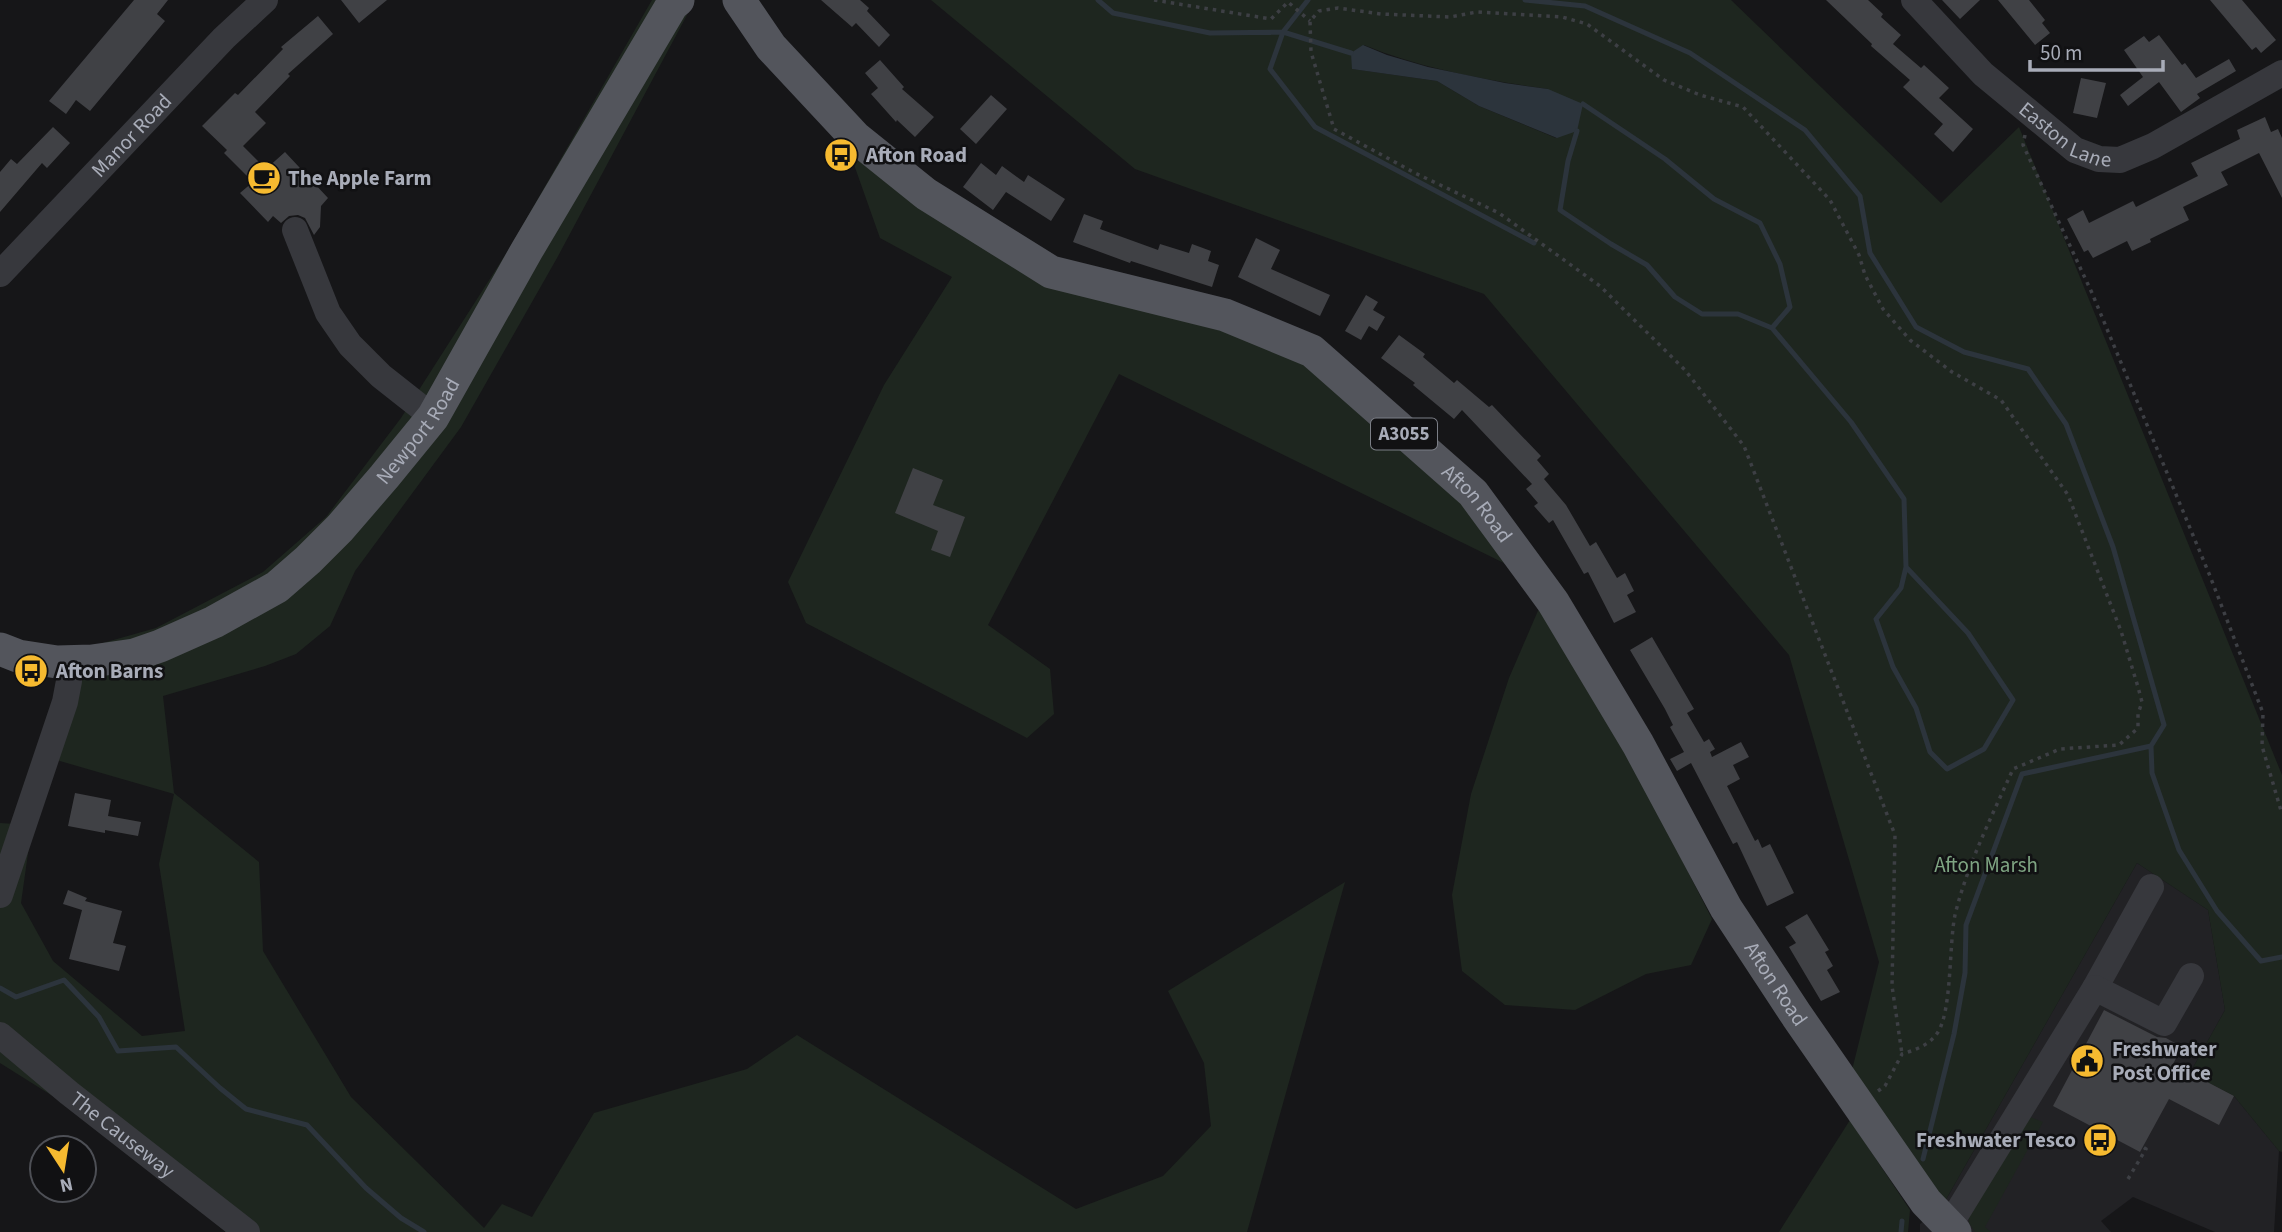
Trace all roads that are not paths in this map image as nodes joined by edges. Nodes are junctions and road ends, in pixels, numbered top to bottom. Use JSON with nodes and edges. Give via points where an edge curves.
{"nodes":[{"id":1,"x":265,"y":0,"type":"edge"},
{"id":2,"x":678,"y":0,"type":"edge"},
{"id":3,"x":739,"y":0,"type":"edge"},
{"id":4,"x":1914,"y":0,"type":"edge"},
{"id":5,"x":2282,"y":73,"type":"edge"},
{"id":6,"x":295,"y":230,"type":"dead end"},
{"id":7,"x":0,"y":274,"type":"edge"},
{"id":8,"x":432,"y":417,"type":"junction"},
{"id":9,"x":0,"y":649,"type":"edge"},
{"id":10,"x":68,"y":662,"type":"junction"},
{"id":11,"x":2151,"y":887,"type":"dead end"},
{"id":12,"x":0,"y":895,"type":"edge"},
{"id":13,"x":2192,"y":976,"type":"dead end"},
{"id":14,"x":2095,"y":988,"type":"junction"},
{"id":15,"x":0,"y":1035,"type":"edge"},
{"id":16,"x":1952,"y":1229,"type":"edge"},
{"id":17,"x":247,"y":1232,"type":"edge"}],
"edges":[{"from":1,"to":7,"type":"street","name":"Manor Road"},
{"from":2,"to":8,"type":"main road","name":"Newport Road"},
{"from":3,"to":16,"type":"main road","name":"Afton Road","number":"A3055","via":[[772,47],[855,137],[926,194],[1051,272],[1225,315],[1312,351],[1473,493],[1553,603],[1638,744],[1726,908],[1926,1202]]},
{"from":4,"to":5,"type":"street","name":"Easton Lane","via":[[1983,74],[2075,150],[2099,159],[2120,160],[2153,146]]},
{"from":6,"to":8,"type":"street","via":[[328,313],[350,345]]},
{"from":8,"to":10,"type":"main road","name":"Newport Road","via":[[340,528],[277,587],[160,646],[134,655]]},
{"from":9,"to":10,"type":"main road","name":"Newport Road","via":[[40,661]]},
{"from":10,"to":12,"type":"street","via":[[65,702]]},
{"from":11,"to":14,"type":"street"},
{"from":13,"to":14,"type":"street","via":[[2164,1023]]},
{"from":14,"to":16,"type":"street"},
{"from":15,"to":17,"type":"street","name":"The Causeway"}]}
